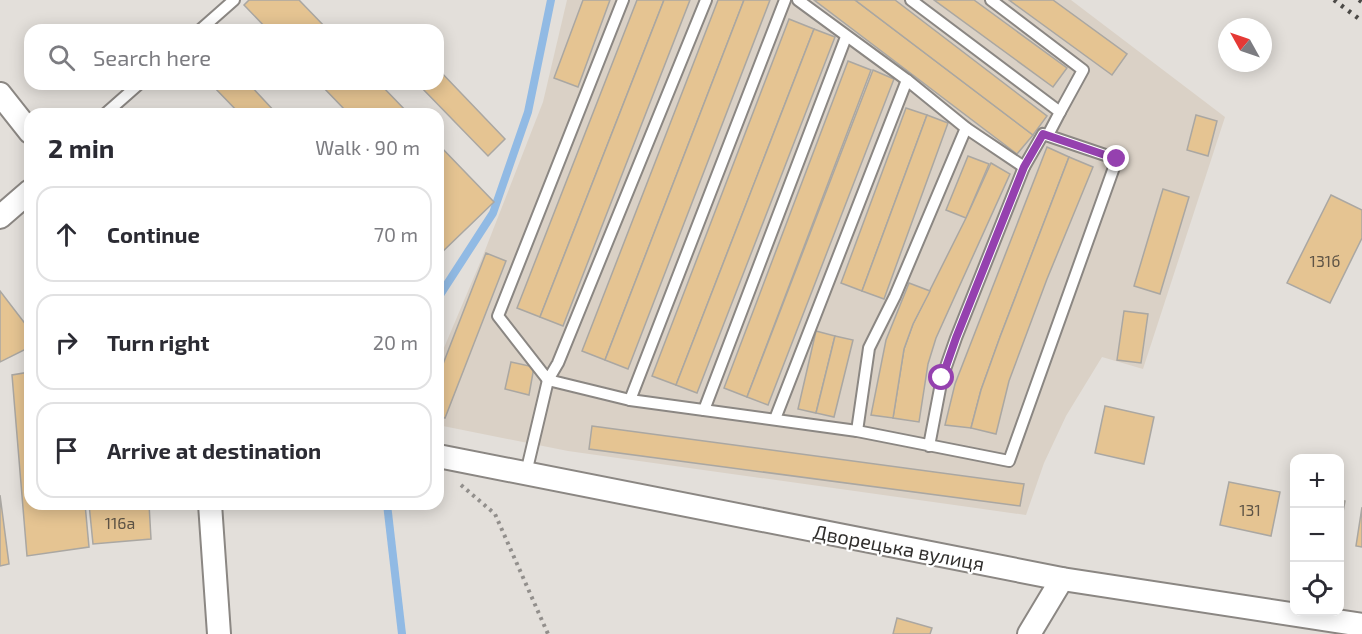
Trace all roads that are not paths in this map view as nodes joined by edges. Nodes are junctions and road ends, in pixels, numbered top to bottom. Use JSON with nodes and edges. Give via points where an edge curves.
{"nodes":[{"id":1,"x":234,"y":0,"type":"edge"},
{"id":2,"x":623,"y":0,"type":"edge"},
{"id":3,"x":706,"y":0,"type":"edge"},
{"id":4,"x":785,"y":0,"type":"edge"},
{"id":5,"x":798,"y":0,"type":"edge"},
{"id":6,"x":910,"y":0,"type":"edge"},
{"id":7,"x":991,"y":0,"type":"edge"},
{"id":8,"x":207,"y":24,"type":"edge"},
{"id":9,"x":846,"y":37,"type":"junction"},
{"id":10,"x":907,"y":80,"type":"junction"},
{"id":11,"x":132,"y":90,"type":"edge"},
{"id":12,"x":0,"y":94,"type":"edge"},
{"id":13,"x":112,"y":108,"type":"edge"},
{"id":14,"x":1060,"y":112,"type":"junction"},
{"id":15,"x":24,"y":124,"type":"edge"},
{"id":16,"x":966,"y":128,"type":"junction"},
{"id":17,"x":1048,"y":135,"type":"junction"},
{"id":18,"x":1024,"y":167,"type":"junction"},
{"id":19,"x":24,"y":196,"type":"edge"},
{"id":20,"x":0,"y":217,"type":"edge"},
{"id":21,"x":548,"y":380,"type":"junction"},
{"id":22,"x":630,"y":400,"type":"junction"},
{"id":23,"x":704,"y":410,"type":"junction"},
{"id":24,"x":775,"y":419,"type":"junction"},
{"id":25,"x":857,"y":431,"type":"junction"},
{"id":26,"x":929,"y":446,"type":"junction"},
{"id":27,"x":444,"y":457,"type":"edge"},
{"id":28,"x":526,"y":473,"type":"junction"},
{"id":29,"x":210,"y":510,"type":"edge"},
{"id":30,"x":1062,"y":579,"type":"junction"},
{"id":31,"x":1362,"y":625,"type":"edge"},
{"id":32,"x":219,"y":634,"type":"edge"},
{"id":33,"x":1029,"y":634,"type":"edge"}],
"edges":[{"from":1,"to":8,"type":"lane"},
{"from":2,"to":21,"type":"lane","via":[[498,316]]},
{"from":3,"to":21,"type":"lane"},
{"from":4,"to":22,"type":"lane"},
{"from":5,"to":9,"type":"lane"},
{"from":6,"to":14,"type":"lane"},
{"from":7,"to":14,"type":"lane","via":[[1083,70]]},
{"from":9,"to":10,"type":"lane"},
{"from":9,"to":23,"type":"lane"},
{"from":10,"to":16,"type":"lane"},
{"from":10,"to":24,"type":"lane"},
{"from":11,"to":13,"type":"lane"},
{"from":12,"to":15,"type":"street"},
{"from":14,"to":17,"type":"lane"},
{"from":16,"to":18,"type":"lane"},
{"from":16,"to":25,"type":"lane","via":[[869,348]]},
{"from":17,"to":18,"type":"lane","via":[[1043,134]]},
{"from":17,"to":26,"type":"lane","via":[[1117,159],[1008,461]]},
{"from":18,"to":26,"type":"lane","via":[[942,378]]},
{"from":19,"to":20,"type":"street"},
{"from":21,"to":22,"type":"lane"},
{"from":21,"to":28,"type":"lane"},
{"from":22,"to":23,"type":"lane"},
{"from":23,"to":24,"type":"lane"},
{"from":24,"to":25,"type":"lane"},
{"from":25,"to":26,"type":"lane"},
{"from":27,"to":28,"type":"street","name":"Дворецька вулиця"},
{"from":28,"to":30,"type":"street","name":"Дворецька вулиця"},
{"from":29,"to":32,"type":"street"},
{"from":30,"to":31,"type":"street","name":"Дворецька вулиця"},
{"from":30,"to":33,"type":"street"}]}
